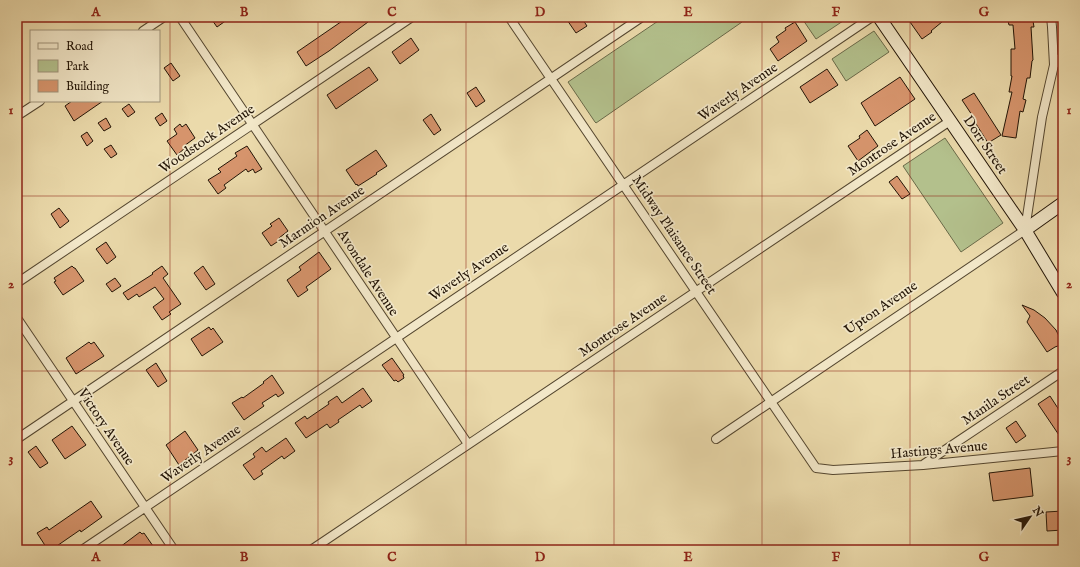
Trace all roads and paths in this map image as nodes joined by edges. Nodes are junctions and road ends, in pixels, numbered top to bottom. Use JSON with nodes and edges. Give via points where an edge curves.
{"nodes":[{"id":1,"x":164,"y":17,"type":"edge"},
{"id":2,"x":180,"y":17,"type":"edge"},
{"id":3,"x":412,"y":17,"type":"edge"},
{"id":4,"x":509,"y":17,"type":"edge"},
{"id":5,"x":642,"y":17,"type":"edge"},
{"id":6,"x":872,"y":17,"type":"edge"},
{"id":7,"x":879,"y":17,"type":"edge"},
{"id":8,"x":1051,"y":17,"type":"edge"},
{"id":9,"x":145,"y":30,"type":"edge"},
{"id":10,"x":1063,"y":55,"type":"edge"},
{"id":11,"x":1054,"y":65,"type":"junction"},
{"id":12,"x":551,"y":78,"type":"junction"},
{"id":13,"x":38,"y":102,"type":"edge"},
{"id":14,"x":17,"y":116,"type":"edge"},
{"id":15,"x":950,"y":121,"type":"junction"},
{"id":16,"x":253,"y":124,"type":"junction"},
{"id":17,"x":624,"y":185,"type":"junction"},
{"id":18,"x":1063,"y":203,"type":"edge"},
{"id":19,"x":1025,"y":230,"type":"junction"},
{"id":20,"x":325,"y":231,"type":"junction"},
{"id":21,"x":17,"y":283,"type":"edge"},
{"id":22,"x":696,"y":291,"type":"junction"},
{"id":23,"x":1063,"y":293,"type":"edge"},
{"id":24,"x":17,"y":318,"type":"edge"},
{"id":25,"x":395,"y":338,"type":"junction"},
{"id":26,"x":1063,"y":371,"type":"edge"},
{"id":27,"x":73,"y":401,"type":"junction"},
{"id":28,"x":770,"y":401,"type":"junction"},
{"id":29,"x":17,"y":439,"type":"edge"},
{"id":30,"x":716,"y":439,"type":"dead end"},
{"id":31,"x":468,"y":444,"type":"junction"},
{"id":32,"x":1063,"y":452,"type":"edge"},
{"id":33,"x":923,"y":465,"type":"junction"},
{"id":34,"x":816,"y":468,"type":"joint"},
{"id":35,"x":145,"y":507,"type":"junction"},
{"id":36,"x":82,"y":550,"type":"edge"},
{"id":37,"x":174,"y":550,"type":"edge"},
{"id":38,"x":311,"y":550,"type":"edge"}],
"edges":[{"from":1,"to":9,"type":"street"},
{"from":2,"to":16,"type":"street","name":"Avondale Avenue"},
{"from":3,"to":16,"type":"street","name":"Woodstock Avenue"},
{"from":4,"to":12,"type":"street","name":"Midway Plaisance Street"},
{"from":5,"to":12,"type":"street","name":"Marmion Avenue"},
{"from":6,"to":17,"type":"street","name":"Waverly Avenue"},
{"from":7,"to":15,"type":"main road","name":"Dorr Street"},
{"from":8,"to":11,"type":"street"},
{"from":10,"to":11,"type":"street"},
{"from":11,"to":19,"type":"street","via":[[1042,117]]},
{"from":12,"to":17,"type":"street","name":"Midway Plaisance Street"},
{"from":12,"to":20,"type":"street","name":"Marmion Avenue"},
{"from":13,"to":14,"type":"street"},
{"from":15,"to":19,"type":"main road","name":"Dorr Street"},
{"from":15,"to":22,"type":"street","name":"Montrose Avenue"},
{"from":16,"to":20,"type":"street","name":"Avondale Avenue"},
{"from":16,"to":21,"type":"street","name":"Woodstock Avenue"},
{"from":17,"to":22,"type":"street","name":"Midway Plaisance Street"},
{"from":17,"to":25,"type":"street","name":"Waverly Avenue"},
{"from":18,"to":19,"type":"main road","name":"Upton Avenue"},
{"from":19,"to":23,"type":"main road","name":"Dorr Street"},
{"from":19,"to":28,"type":"street","name":"Upton Avenue"},
{"from":20,"to":25,"type":"street","name":"Avondale Avenue"},
{"from":20,"to":27,"type":"street","name":"Marmion Avenue"},
{"from":22,"to":28,"type":"street","name":"Midway Plaisance Street"},
{"from":22,"to":31,"type":"street","name":"Montrose Avenue"},
{"from":24,"to":27,"type":"street","name":"Victory Avenue"},
{"from":25,"to":31,"type":"street","name":"Avondale Avenue"},
{"from":25,"to":35,"type":"street","name":"Waverly Avenue"},
{"from":26,"to":33,"type":"street","name":"Manila Street"},
{"from":27,"to":29,"type":"street","name":"Marmion Avenue"},
{"from":27,"to":35,"type":"street","name":"Victory Avenue"},
{"from":28,"to":30,"type":"street","name":"Upton Avenue"},
{"from":28,"to":34,"type":"street","name":"Midway Plaisance Street"},
{"from":31,"to":38,"type":"street","name":"Montrose Avenue"},
{"from":32,"to":33,"type":"street","name":"Hastings Avenue"},
{"from":33,"to":34,"type":"street","name":"Hastings Avenue","via":[[833,470]]},
{"from":35,"to":36,"type":"street","name":"Waverly Avenue"},
{"from":35,"to":37,"type":"street","name":"Victory Avenue"}]}
